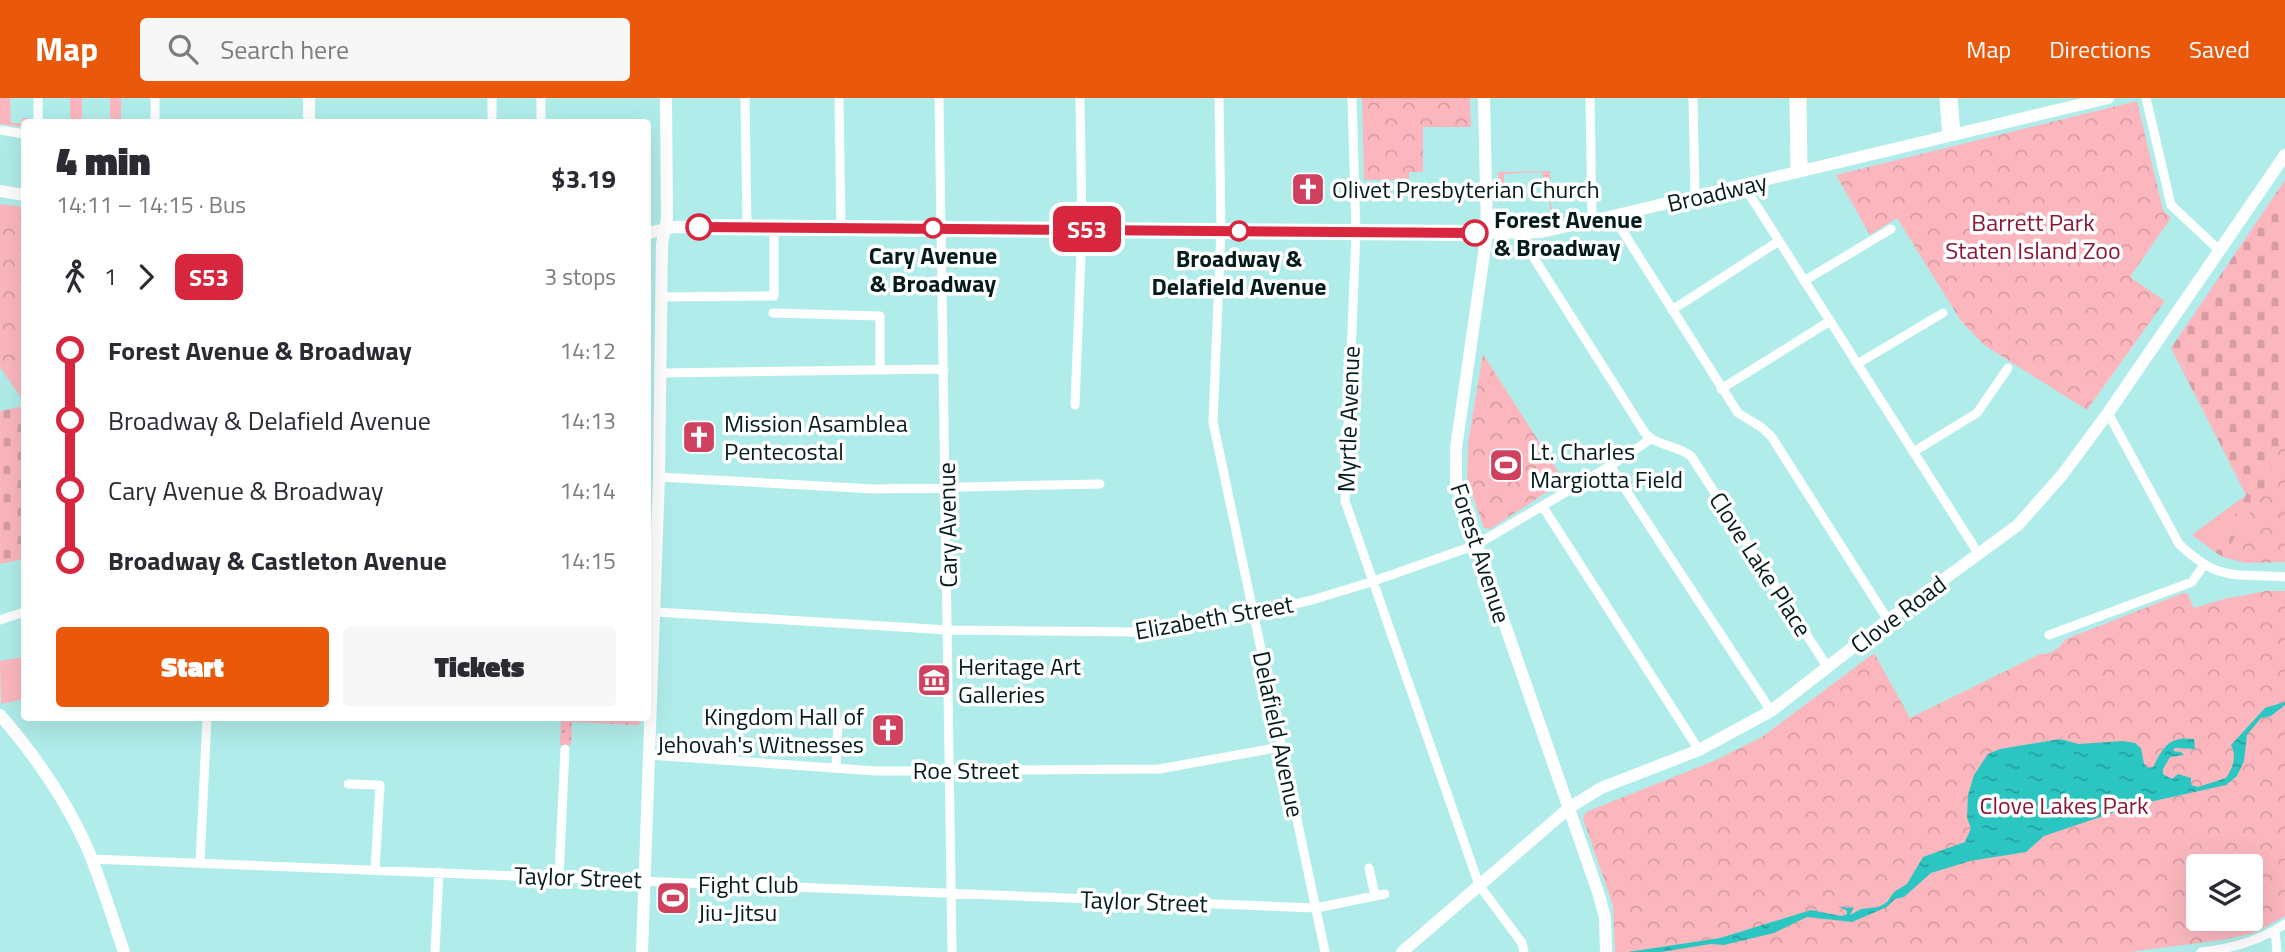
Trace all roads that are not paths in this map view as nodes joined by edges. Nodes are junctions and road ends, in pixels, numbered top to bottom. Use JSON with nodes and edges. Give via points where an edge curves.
{"nodes":[{"id":1,"x":38,"y":98,"type":"edge"},
{"id":2,"x":155,"y":98,"type":"edge"},
{"id":3,"x":309,"y":98,"type":"edge"},
{"id":4,"x":492,"y":98,"type":"edge"},
{"id":5,"x":541,"y":98,"type":"edge"},
{"id":6,"x":666,"y":98,"type":"edge"},
{"id":7,"x":745,"y":98,"type":"edge"},
{"id":8,"x":839,"y":98,"type":"edge"},
{"id":9,"x":939,"y":98,"type":"edge"},
{"id":10,"x":1080,"y":98,"type":"edge"},
{"id":11,"x":1219,"y":98,"type":"edge"},
{"id":12,"x":1353,"y":98,"type":"edge"},
{"id":13,"x":1484,"y":98,"type":"edge"},
{"id":14,"x":1590,"y":98,"type":"edge"},
{"id":15,"x":1693,"y":98,"type":"edge"},
{"id":16,"x":1794,"y":98,"type":"edge"},
{"id":17,"x":1802,"y":98,"type":"edge"},
{"id":18,"x":1944,"y":98,"type":"edge"},
{"id":19,"x":1953,"y":98,"type":"edge"},
{"id":20,"x":2108,"y":98,"type":"edge"},
{"id":21,"x":2146,"y":98,"type":"edge"},
{"id":22,"x":38,"y":119,"type":"edge"},
{"id":23,"x":155,"y":119,"type":"edge"},
{"id":24,"x":309,"y":119,"type":"edge"},
{"id":25,"x":492,"y":119,"type":"edge"},
{"id":26,"x":541,"y":119,"type":"edge"},
{"id":27,"x":0,"y":130,"type":"edge"},
{"id":28,"x":21,"y":134,"type":"edge"},
{"id":29,"x":1951,"y":136,"type":"junction"},
{"id":30,"x":2285,"y":155,"type":"edge"},
{"id":31,"x":1799,"y":173,"type":"junction"},
{"id":32,"x":1744,"y":186,"type":"junction"},
{"id":33,"x":0,"y":191,"type":"edge"},
{"id":34,"x":21,"y":194,"type":"edge"},
{"id":35,"x":1695,"y":197,"type":"junction"},
{"id":36,"x":1613,"y":216,"type":"junction"},
{"id":37,"x":1592,"y":221,"type":"junction"},
{"id":38,"x":747,"y":227,"type":"junction"},
{"id":39,"x":774,"y":228,"type":"junction"},
{"id":40,"x":841,"y":228,"type":"junction"},
{"id":41,"x":941,"y":228,"type":"junction"},
{"id":42,"x":1082,"y":229,"type":"junction"},
{"id":43,"x":1891,"y":229,"type":"dead end"},
{"id":44,"x":664,"y":230,"type":"junction"},
{"id":45,"x":1222,"y":230,"type":"junction"},
{"id":46,"x":651,"y":232,"type":"edge"},
{"id":47,"x":1356,"y":232,"type":"junction"},
{"id":48,"x":1487,"y":233,"type":"junction"},
{"id":49,"x":1518,"y":233,"type":"junction"},
{"id":50,"x":1779,"y":241,"type":"junction"},
{"id":51,"x":2219,"y":250,"type":"junction"},
{"id":52,"x":1804,"y":281,"type":"junction"},
{"id":53,"x":662,"y":297,"type":"junction"},
{"id":54,"x":1672,"y":310,"type":"junction"},
{"id":55,"x":773,"y":313,"type":"dead end"},
{"id":56,"x":1943,"y":313,"type":"dead end"},
{"id":57,"x":1830,"y":321,"type":"junction"},
{"id":58,"x":1857,"y":364,"type":"junction"},
{"id":59,"x":2008,"y":368,"type":"dead end"},
{"id":60,"x":944,"y":369,"type":"junction"},
{"id":61,"x":880,"y":370,"type":"junction"},
{"id":62,"x":662,"y":373,"type":"junction"},
{"id":63,"x":1721,"y":388,"type":"junction"},
{"id":64,"x":1075,"y":405,"type":"dead end"},
{"id":65,"x":2108,"y":413,"type":"junction"},
{"id":66,"x":1651,"y":439,"type":"junction"},
{"id":67,"x":1913,"y":452,"type":"junction"},
{"id":68,"x":1610,"y":466,"type":"junction"},
{"id":69,"x":660,"y":477,"type":"junction"},
{"id":70,"x":1101,"y":484,"type":"dead end"},
{"id":71,"x":946,"y":488,"type":"junction"},
{"id":72,"x":1543,"y":507,"type":"junction"},
{"id":73,"x":1476,"y":545,"type":"junction"},
{"id":74,"x":1978,"y":553,"type":"junction"},
{"id":75,"x":2204,"y":565,"type":"junction"},
{"id":76,"x":652,"y":567,"type":"edge"},
{"id":77,"x":2285,"y":577,"type":"edge"},
{"id":78,"x":1371,"y":582,"type":"junction"},
{"id":79,"x":656,"y":611,"type":"junction"},
{"id":80,"x":21,"y":613,"type":"edge"},
{"id":81,"x":1253,"y":613,"type":"junction"},
{"id":82,"x":0,"y":620,"type":"edge"},
{"id":83,"x":1888,"y":620,"type":"junction"},
{"id":84,"x":948,"y":630,"type":"junction"},
{"id":85,"x":2049,"y":635,"type":"dead end"},
{"id":86,"x":651,"y":665,"type":"edge"},
{"id":87,"x":1828,"y":668,"type":"junction"},
{"id":88,"x":1771,"y":711,"type":"junction"},
{"id":89,"x":0,"y":715,"type":"edge"},
{"id":90,"x":207,"y":721,"type":"edge"},
{"id":91,"x":650,"y":721,"type":"edge"},
{"id":92,"x":853,"y":724,"type":"dead end"},
{"id":93,"x":1281,"y":747,"type":"junction"},
{"id":94,"x":565,"y":748,"type":"dead end"},
{"id":95,"x":1699,"y":750,"type":"junction"},
{"id":96,"x":650,"y":755,"type":"junction"},
{"id":97,"x":836,"y":768,"type":"junction"},
{"id":98,"x":951,"y":769,"type":"junction"},
{"id":99,"x":348,"y":783,"type":"dead end"},
{"id":100,"x":1569,"y":808,"type":"junction"},
{"id":101,"x":91,"y":859,"type":"junction"},
{"id":102,"x":200,"y":863,"type":"junction"},
{"id":103,"x":1369,"y":868,"type":"dead end"},
{"id":104,"x":375,"y":870,"type":"junction"},
{"id":105,"x":439,"y":872,"type":"junction"},
{"id":106,"x":559,"y":877,"type":"junction"},
{"id":107,"x":645,"y":880,"type":"junction"},
{"id":108,"x":1479,"y":885,"type":"junction"},
{"id":109,"x":952,"y":893,"type":"junction"},
{"id":110,"x":1316,"y":908,"type":"junction"},
{"id":111,"x":2285,"y":924,"type":"edge"},
{"id":112,"x":2275,"y":931,"type":"junction"},
{"id":113,"x":124,"y":952,"type":"edge"},
{"id":114,"x":435,"y":952,"type":"edge"},
{"id":115,"x":642,"y":952,"type":"edge"},
{"id":116,"x":952,"y":952,"type":"edge"},
{"id":117,"x":1325,"y":952,"type":"edge"},
{"id":118,"x":1402,"y":952,"type":"edge"},
{"id":119,"x":1524,"y":952,"type":"edge"},
{"id":120,"x":1606,"y":952,"type":"edge"},
{"id":121,"x":2202,"y":952,"type":"edge"},
{"id":122,"x":2277,"y":952,"type":"edge"}],
"edges":[{"from":1,"to":22,"type":"street"},
{"from":2,"to":23,"type":"street"},
{"from":3,"to":24,"type":"street"},
{"from":4,"to":25,"type":"street"},
{"from":5,"to":26,"type":"street"},
{"from":6,"to":44,"type":"street"},
{"from":7,"to":38,"type":"street"},
{"from":8,"to":40,"type":"street"},
{"from":9,"to":41,"type":"street","name":"Cary Avenue"},
{"from":10,"to":42,"type":"street"},
{"from":11,"to":45,"type":"street","name":"Delafield Avenue"},
{"from":12,"to":47,"type":"street","name":"Myrtle Avenue"},
{"from":13,"to":48,"type":"street","name":"Forest Avenue"},
{"from":14,"to":37,"type":"street"},
{"from":15,"to":35,"type":"street"},
{"from":16,"to":31,"type":"street"},
{"from":17,"to":31,"type":"street"},
{"from":18,"to":29,"type":"street"},
{"from":19,"to":29,"type":"street"},
{"from":20,"to":29,"type":"street","name":"Broadway"},
{"from":21,"to":51,"type":"street","via":[[2171,205]]},
{"from":27,"to":28,"type":"street"},
{"from":29,"to":31,"type":"street","name":"Broadway"},
{"from":30,"to":51,"type":"street","name":"Clove Road"},
{"from":31,"to":32,"type":"street","name":"Broadway"},
{"from":32,"to":35,"type":"street","name":"Broadway"},
{"from":32,"to":50,"type":"street"},
{"from":33,"to":34,"type":"street"},
{"from":35,"to":36,"type":"street","name":"Broadway"},
{"from":36,"to":37,"type":"street","name":"Broadway"},
{"from":36,"to":54,"type":"street"},
{"from":37,"to":49,"type":"street","name":"Broadway"},
{"from":38,"to":39,"type":"street","name":"Broadway"},
{"from":38,"to":44,"type":"street","name":"Broadway"},
{"from":39,"to":40,"type":"street","name":"Broadway"},
{"from":39,"to":53,"type":"street","via":[[774,296]]},
{"from":40,"to":41,"type":"street","name":"Broadway"},
{"from":41,"to":42,"type":"street","name":"Broadway"},
{"from":41,"to":60,"type":"street","name":"Cary Avenue"},
{"from":42,"to":45,"type":"street","name":"Broadway"},
{"from":42,"to":64,"type":"street"},
{"from":43,"to":52,"type":"street"},
{"from":44,"to":46,"type":"street","name":"Broadway"},
{"from":44,"to":53,"type":"street"},
{"from":45,"to":47,"type":"street","name":"Broadway"},
{"from":45,"to":81,"type":"street","name":"Delafield Avenue","via":[[1213,422]]},
{"from":47,"to":48,"type":"street","name":"Broadway"},
{"from":47,"to":78,"type":"street","name":"Myrtle Avenue","via":[[1345,501]]},
{"from":48,"to":49,"type":"street","name":"Broadway"},
{"from":48,"to":73,"type":"street","name":"Forest Avenue","via":[[1455,467]]},
{"from":49,"to":66,"type":"street"},
{"from":50,"to":52,"type":"street"},
{"from":50,"to":54,"type":"street"},
{"from":51,"to":65,"type":"street","name":"Clove Road"},
{"from":52,"to":57,"type":"street"},
{"from":53,"to":62,"type":"street"},
{"from":54,"to":63,"type":"street"},
{"from":55,"to":61,"type":"street","via":[[880,316]]},
{"from":56,"to":58,"type":"street"},
{"from":57,"to":58,"type":"street"},
{"from":57,"to":63,"type":"street"},
{"from":58,"to":67,"type":"street"},
{"from":59,"to":67,"type":"street","via":[[1977,413]]},
{"from":60,"to":61,"type":"street"},
{"from":60,"to":71,"type":"street","name":"Cary Avenue"},
{"from":61,"to":62,"type":"street"},
{"from":62,"to":69,"type":"street"},
{"from":63,"to":83,"type":"street","via":[[1738,413],[1771,436]]},
{"from":65,"to":74,"type":"street","name":"Clove Road","via":[[2018,524]]},
{"from":65,"to":75,"type":"street","via":[[2179,544]]},
{"from":66,"to":68,"type":"street","name":"Elizabeth Street"},
{"from":66,"to":87,"type":"street","name":"Clove Lake Place","via":[[1691,456]]},
{"from":67,"to":74,"type":"street"},
{"from":68,"to":72,"type":"street","name":"Elizabeth Street"},
{"from":68,"to":88,"type":"street"},
{"from":69,"to":71,"type":"street","via":[[874,489]]},
{"from":69,"to":76,"type":"street"},
{"from":70,"to":71,"type":"street"},
{"from":71,"to":84,"type":"street","name":"Cary Avenue"},
{"from":72,"to":73,"type":"street","name":"Elizabeth Street"},
{"from":72,"to":95,"type":"street"},
{"from":73,"to":78,"type":"street","name":"Elizabeth Street"},
{"from":73,"to":100,"type":"street","name":"Forest Avenue"},
{"from":74,"to":83,"type":"street","name":"Clove Road"},
{"from":75,"to":77,"type":"street","via":[[2229,575]]},
{"from":75,"to":85,"type":"street","via":[[2192,582]]},
{"from":76,"to":79,"type":"street"},
{"from":78,"to":81,"type":"street","name":"Elizabeth Street"},
{"from":78,"to":108,"type":"street","name":"Myrtle Avenue"},
{"from":79,"to":84,"type":"street","name":"Elizabeth Street"},
{"from":79,"to":86,"type":"street"},
{"from":80,"to":82,"type":"street"},
{"from":81,"to":84,"type":"street","name":"Elizabeth Street","via":[[1138,632]]},
{"from":81,"to":93,"type":"street","name":"Delafield Avenue"},
{"from":83,"to":87,"type":"street","name":"Clove Road"},
{"from":84,"to":98,"type":"street","name":"Cary Avenue"},
{"from":87,"to":88,"type":"street","name":"Clove Road"},
{"from":88,"to":95,"type":"street","name":"Clove Road"},
{"from":89,"to":101,"type":"street","via":[[42,768]]},
{"from":90,"to":102,"type":"street"},
{"from":91,"to":96,"type":"street"},
{"from":92,"to":97,"type":"street","via":[[838,724]]},
{"from":93,"to":98,"type":"street","name":"Roe Street","via":[[1159,769]]},
{"from":93,"to":110,"type":"street","name":"Delafield Avenue"},
{"from":94,"to":106,"type":"street"},
{"from":95,"to":100,"type":"street","name":"Clove Road","via":[[1601,788]]},
{"from":96,"to":97,"type":"street","name":"Roe Street"},
{"from":96,"to":107,"type":"street"},
{"from":97,"to":98,"type":"street","name":"Roe Street"},
{"from":98,"to":109,"type":"street","name":"Cary Avenue"},
{"from":99,"to":104,"type":"street","via":[[380,785]]},
{"from":100,"to":108,"type":"street","name":"Clove Road"},
{"from":100,"to":120,"type":"street","name":"Forest Avenue","via":[[1605,917]]},
{"from":101,"to":102,"type":"street","name":"Taylor Street"},
{"from":101,"to":113,"type":"street"},
{"from":102,"to":104,"type":"street","name":"Taylor Street"},
{"from":103,"to":110,"type":"street","name":"Taylor Street","via":[[1380,895]]},
{"from":104,"to":105,"type":"street","name":"Taylor Street"},
{"from":105,"to":106,"type":"street","name":"Taylor Street"},
{"from":105,"to":114,"type":"street"},
{"from":106,"to":107,"type":"street","name":"Taylor Street"},
{"from":107,"to":109,"type":"street","name":"Taylor Street"},
{"from":107,"to":115,"type":"street"},
{"from":108,"to":118,"type":"street","name":"Clove Road"},
{"from":108,"to":119,"type":"street","name":"Myrtle Avenue"},
{"from":109,"to":110,"type":"street","name":"Taylor Street"},
{"from":109,"to":116,"type":"street","name":"Cary Avenue"},
{"from":110,"to":117,"type":"street","name":"Delafield Avenue"},
{"from":111,"to":112,"type":"street"},
{"from":112,"to":121,"type":"street"},
{"from":112,"to":122,"type":"street"}]}
